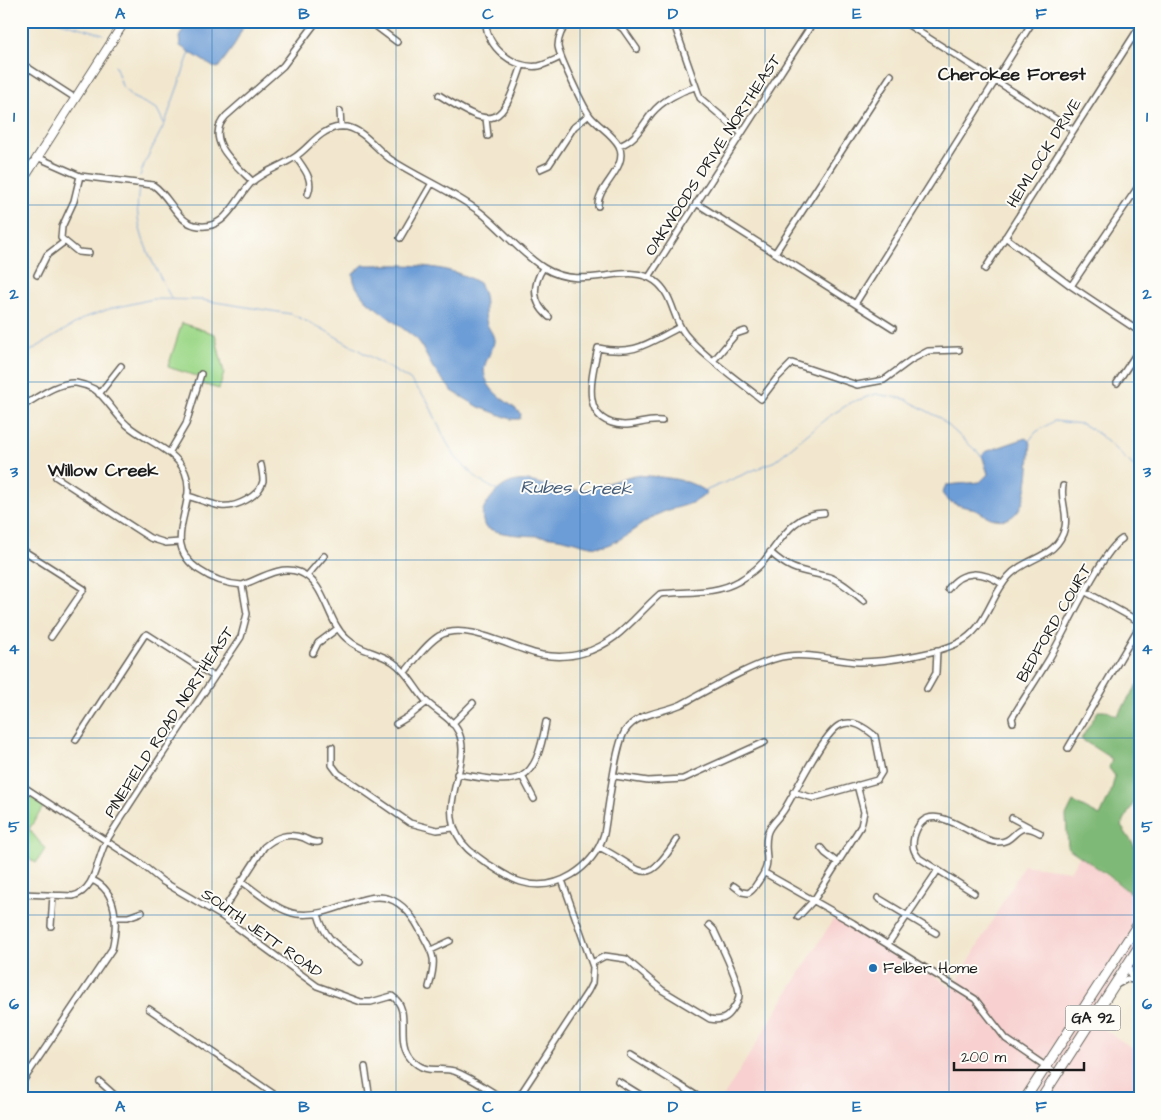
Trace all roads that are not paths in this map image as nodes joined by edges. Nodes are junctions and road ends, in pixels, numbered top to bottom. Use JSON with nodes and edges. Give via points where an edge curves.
{"nodes":[{"id":1,"x":126,"y":21,"type":"edge"},
{"id":2,"x":317,"y":21,"type":"edge"},
{"id":3,"x":369,"y":21,"type":"edge"},
{"id":4,"x":486,"y":21,"type":"edge"},
{"id":5,"x":568,"y":21,"type":"edge"},
{"id":6,"x":612,"y":21,"type":"edge"},
{"id":7,"x":673,"y":21,"type":"edge"},
{"id":8,"x":814,"y":21,"type":"edge"},
{"id":9,"x":902,"y":21,"type":"edge"},
{"id":10,"x":924,"y":21,"type":"edge"},
{"id":11,"x":1033,"y":21,"type":"edge"},
{"id":12,"x":1140,"y":26,"type":"edge"},
{"id":13,"x":918,"y":31,"type":"junction"},
{"id":14,"x":397,"y":42,"type":"dead end"},
{"id":15,"x":638,"y":49,"type":"dead end"},
{"id":16,"x":561,"y":57,"type":"junction"},
{"id":17,"x":21,"y":63,"type":"edge"},
{"id":18,"x":522,"y":64,"type":"junction"},
{"id":19,"x":29,"y":68,"type":"junction"},
{"id":20,"x":890,"y":75,"type":"dead end"},
{"id":21,"x":21,"y":81,"type":"edge"},
{"id":22,"x":995,"y":81,"type":"junction"},
{"id":23,"x":695,"y":86,"type":"junction"},
{"id":24,"x":439,"y":96,"type":"dead end"},
{"id":25,"x":75,"y":98,"type":"junction"},
{"id":26,"x":340,"y":111,"type":"dead end"},
{"id":27,"x":589,"y":115,"type":"junction"},
{"id":28,"x":486,"y":118,"type":"junction"},
{"id":29,"x":341,"y":127,"type":"junction"},
{"id":30,"x":1073,"y":130,"type":"junction"},
{"id":31,"x":741,"y":133,"type":"junction"},
{"id":32,"x":488,"y":136,"type":"dead end"},
{"id":33,"x":619,"y":146,"type":"junction"},
{"id":34,"x":37,"y":157,"type":"junction"},
{"id":35,"x":296,"y":157,"type":"junction"},
{"id":36,"x":540,"y":169,"type":"dead end"},
{"id":37,"x":80,"y":176,"type":"junction"},
{"id":38,"x":252,"y":182,"type":"junction"},
{"id":39,"x":21,"y":183,"type":"edge"},
{"id":40,"x":432,"y":183,"type":"junction"},
{"id":41,"x":1140,"y":184,"type":"edge"},
{"id":42,"x":308,"y":194,"type":"dead end"},
{"id":43,"x":696,"y":203,"type":"junction"},
{"id":44,"x":598,"y":206,"type":"dead end"},
{"id":45,"x":1005,"y":237,"type":"junction"},
{"id":46,"x":400,"y":238,"type":"dead end"},
{"id":47,"x":64,"y":242,"type":"junction"},
{"id":48,"x":89,"y":253,"type":"dead end"},
{"id":49,"x":775,"y":253,"type":"junction"},
{"id":50,"x":544,"y":268,"type":"junction"},
{"id":51,"x":984,"y":269,"type":"dead end"},
{"id":52,"x":37,"y":275,"type":"dead end"},
{"id":53,"x":649,"y":277,"type":"junction"},
{"id":54,"x":1071,"y":286,"type":"junction"},
{"id":55,"x":855,"y":304,"type":"junction"},
{"id":56,"x":549,"y":317,"type":"dead end"},
{"id":57,"x":680,"y":327,"type":"junction"},
{"id":58,"x":893,"y":328,"type":"dead end"},
{"id":59,"x":745,"y":331,"type":"dead end"},
{"id":60,"x":1140,"y":332,"type":"edge"},
{"id":61,"x":1140,"y":348,"type":"edge"},
{"id":62,"x":959,"y":350,"type":"dead end"},
{"id":63,"x":714,"y":360,"type":"junction"},
{"id":64,"x":120,"y":366,"type":"dead end"},
{"id":65,"x":201,"y":374,"type":"dead end"},
{"id":66,"x":1117,"y":382,"type":"dead end"},
{"id":67,"x":99,"y":394,"type":"junction"},
{"id":68,"x":21,"y":407,"type":"edge"},
{"id":69,"x":662,"y":420,"type":"dead end"},
{"id":70,"x":170,"y":453,"type":"junction"},
{"id":71,"x":261,"y":465,"type":"dead end"},
{"id":72,"x":56,"y":477,"type":"dead end"},
{"id":73,"x":1063,"y":486,"type":"dead end"},
{"id":74,"x":187,"y":496,"type":"junction"},
{"id":75,"x":824,"y":513,"type":"dead end"},
{"id":76,"x":1122,"y":539,"type":"dead end"},
{"id":77,"x":180,"y":542,"type":"junction"},
{"id":78,"x":21,"y":549,"type":"edge"},
{"id":79,"x":770,"y":552,"type":"junction"},
{"id":80,"x":324,"y":556,"type":"dead end"},
{"id":81,"x":307,"y":576,"type":"junction"},
{"id":82,"x":1002,"y":584,"type":"junction"},
{"id":83,"x":242,"y":585,"type":"junction"},
{"id":84,"x":948,"y":590,"type":"dead end"},
{"id":85,"x":1086,"y":592,"type":"junction"},
{"id":86,"x":864,"y":601,"type":"dead end"},
{"id":87,"x":1140,"y":624,"type":"edge"},
{"id":88,"x":337,"y":629,"type":"junction"},
{"id":89,"x":51,"y":637,"type":"dead end"},
{"id":90,"x":936,"y":650,"type":"junction"},
{"id":91,"x":313,"y":653,"type":"dead end"},
{"id":92,"x":405,"y":672,"type":"junction"},
{"id":93,"x":214,"y":678,"type":"junction"},
{"id":94,"x":927,"y":689,"type":"dead end"},
{"id":95,"x":427,"y":702,"type":"junction"},
{"id":96,"x":473,"y":703,"type":"dead end"},
{"id":97,"x":546,"y":722,"type":"dead end"},
{"id":98,"x":1013,"y":722,"type":"dead end"},
{"id":99,"x":396,"y":724,"type":"dead end"},
{"id":100,"x":452,"y":724,"type":"junction"},
{"id":101,"x":76,"y":740,"type":"dead end"},
{"id":102,"x":765,"y":742,"type":"dead end"},
{"id":103,"x":1068,"y":748,"type":"dead end"},
{"id":104,"x":332,"y":749,"type":"dead end"},
{"id":105,"x":457,"y":774,"type":"junction"},
{"id":106,"x":522,"y":776,"type":"junction"},
{"id":107,"x":615,"y":776,"type":"junction"},
{"id":108,"x":21,"y":785,"type":"edge"},
{"id":109,"x":858,"y":785,"type":"junction"},
{"id":110,"x":793,"y":792,"type":"junction"},
{"id":111,"x":534,"y":799,"type":"dead end"},
{"id":112,"x":1012,"y":818,"type":"dead end"},
{"id":113,"x":1028,"y":827,"type":"junction"},
{"id":114,"x":453,"y":828,"type":"junction"},
{"id":115,"x":1040,"y":834,"type":"dead end"},
{"id":116,"x":677,"y":840,"type":"dead end"},
{"id":117,"x":106,"y":841,"type":"junction"},
{"id":118,"x":319,"y":842,"type":"dead end"},
{"id":119,"x":600,"y":847,"type":"junction"},
{"id":120,"x":822,"y":848,"type":"dead end"},
{"id":121,"x":838,"y":863,"type":"junction"},
{"id":122,"x":938,"y":870,"type":"junction"},
{"id":123,"x":765,"y":873,"type":"junction"},
{"id":124,"x":92,"y":880,"type":"junction"},
{"id":125,"x":562,"y":880,"type":"junction"},
{"id":126,"x":241,"y":881,"type":"junction"},
{"id":127,"x":734,"y":886,"type":"dead end"},
{"id":128,"x":974,"y":893,"type":"dead end"},
{"id":129,"x":21,"y":894,"type":"edge"},
{"id":130,"x":53,"y":895,"type":"junction"},
{"id":131,"x":878,"y":898,"type":"dead end"},
{"id":132,"x":814,"y":900,"type":"junction"},
{"id":133,"x":142,"y":912,"type":"dead end"},
{"id":134,"x":318,"y":914,"type":"junction"},
{"id":135,"x":220,"y":915,"type":"junction"},
{"id":136,"x":908,"y":916,"type":"junction"},
{"id":137,"x":114,"y":917,"type":"junction"},
{"id":138,"x":798,"y":917,"type":"dead end"},
{"id":139,"x":1140,"y":921,"type":"edge"},
{"id":140,"x":709,"y":925,"type":"dead end"},
{"id":141,"x":51,"y":926,"type":"dead end"},
{"id":142,"x":936,"y":934,"type":"dead end"},
{"id":143,"x":450,"y":941,"type":"dead end"},
{"id":144,"x":888,"y":944,"type":"junction"},
{"id":145,"x":1140,"y":946,"type":"edge"},
{"id":146,"x":431,"y":950,"type":"junction"},
{"id":147,"x":360,"y":962,"type":"dead end"},
{"id":148,"x":1129,"y":962,"type":"junction"},
{"id":149,"x":592,"y":963,"type":"junction"},
{"id":150,"x":1134,"y":980,"type":"junction"},
{"id":151,"x":1140,"y":984,"type":"edge"},
{"id":152,"x":429,"y":987,"type":"dead end"},
{"id":153,"x":1112,"y":987,"type":"junction"},
{"id":154,"x":149,"y":1009,"type":"dead end"},
{"id":155,"x":631,"y":1056,"type":"dead end"},
{"id":156,"x":21,"y":1066,"type":"edge"},
{"id":157,"x":365,"y":1066,"type":"dead end"},
{"id":158,"x":1046,"y":1066,"type":"junction"},
{"id":159,"x":30,"y":1071,"type":"junction"},
{"id":160,"x":1057,"y":1074,"type":"junction"},
{"id":161,"x":618,"y":1080,"type":"dead end"},
{"id":162,"x":100,"y":1082,"type":"dead end"},
{"id":163,"x":21,"y":1084,"type":"edge"},
{"id":164,"x":521,"y":1096,"type":"edge"},
{"id":165,"x":498,"y":1097,"type":"edge"},
{"id":166,"x":119,"y":1099,"type":"edge"},
{"id":167,"x":281,"y":1099,"type":"edge"},
{"id":168,"x":370,"y":1099,"type":"edge"},
{"id":169,"x":504,"y":1099,"type":"edge"},
{"id":170,"x":516,"y":1099,"type":"edge"},
{"id":171,"x":647,"y":1099,"type":"edge"},
{"id":172,"x":702,"y":1099,"type":"edge"},
{"id":173,"x":1025,"y":1099,"type":"edge"},
{"id":174,"x":1041,"y":1099,"type":"edge"}],
"edges":[{"from":1,"to":25,"type":"street"},
{"from":2,"to":38,"type":"street","via":[[288,60],[220,124],[217,137],[221,147]]},
{"from":3,"to":14,"type":"street"},
{"from":4,"to":18,"type":"street","via":[[487,33],[494,47]]},
{"from":5,"to":16,"type":"street","via":[[559,38]]},
{"from":6,"to":15,"type":"street","via":[[623,29]]},
{"from":7,"to":23,"type":"street"},
{"from":8,"to":31,"type":"street","name":"OAKWOODS DRIVE NORTHEAST"},
{"from":9,"to":13,"type":"street"},
{"from":10,"to":13,"type":"street"},
{"from":11,"to":22,"type":"street"},
{"from":12,"to":30,"type":"street","name":"HEMLOCK DRIVE"},
{"from":13,"to":22,"type":"street"},
{"from":16,"to":18,"type":"street","via":[[539,66]]},
{"from":16,"to":27,"type":"street"},
{"from":17,"to":19,"type":"street"},
{"from":18,"to":28,"type":"street","via":[[507,106],[500,113]]},
{"from":19,"to":21,"type":"street"},
{"from":19,"to":25,"type":"street"},
{"from":20,"to":49,"type":"street"},
{"from":22,"to":30,"type":"street"},
{"from":22,"to":55,"type":"street"},
{"from":23,"to":31,"type":"street","via":[[702,101]]},
{"from":23,"to":33,"type":"street","via":[[663,103],[634,138]]},
{"from":24,"to":28,"type":"street","via":[[468,114]]},
{"from":25,"to":34,"type":"street"},
{"from":26,"to":29,"type":"street"},
{"from":27,"to":33,"type":"street"},
{"from":27,"to":36,"type":"street","via":[[574,127],[549,164]]},
{"from":28,"to":32,"type":"street"},
{"from":29,"to":35,"type":"street","via":[[324,132]]},
{"from":29,"to":40,"type":"street","via":[[360,132],[389,158]]},
{"from":30,"to":45,"type":"street","name":"HEMLOCK DRIVE"},
{"from":31,"to":43,"type":"street","name":"OAKWOODS DRIVE NORTHEAST"},
{"from":33,"to":44,"type":"street","via":[[618,164],[600,194]]},
{"from":34,"to":37,"type":"street"},
{"from":34,"to":39,"type":"street"},
{"from":35,"to":38,"type":"street"},
{"from":35,"to":42,"type":"street","via":[[310,179]]},
{"from":37,"to":38,"type":"street","via":[[153,185],[186,221],[202,226],[214,224],[227,216]]},
{"from":37,"to":47,"type":"street","via":[[61,233]]},
{"from":40,"to":46,"type":"street"},
{"from":40,"to":50,"type":"street","via":[[481,213]]},
{"from":41,"to":54,"type":"street"},
{"from":43,"to":49,"type":"street"},
{"from":43,"to":53,"type":"street","name":"OAKWOODS DRIVE NORTHEAST"},
{"from":45,"to":51,"type":"street","name":"HEMLOCK DRIVE"},
{"from":45,"to":54,"type":"street"},
{"from":47,"to":48,"type":"street","via":[[78,252]]},
{"from":47,"to":52,"type":"street","via":[[47,255]]},
{"from":49,"to":55,"type":"street"},
{"from":50,"to":53,"type":"street","via":[[574,278],[631,272]]},
{"from":50,"to":56,"type":"street","via":[[536,281],[534,294]]},
{"from":53,"to":57,"type":"street","via":[[667,292]]},
{"from":54,"to":60,"type":"street"},
{"from":55,"to":58,"type":"street"},
{"from":57,"to":63,"type":"street"},
{"from":57,"to":69,"type":"street","via":[[630,351],[598,348],[590,384],[594,406],[610,421],[625,425]]},
{"from":59,"to":63,"type":"street","via":[[736,334]]},
{"from":61,"to":66,"type":"street"},
{"from":62,"to":63,"type":"street","via":[[928,351],[884,380],[857,385],[792,363],[761,399]]},
{"from":64,"to":67,"type":"street"},
{"from":65,"to":70,"type":"street","via":[[186,424]]},
{"from":67,"to":68,"type":"street","via":[[84,384],[67,383]]},
{"from":67,"to":70,"type":"street","via":[[130,428]]},
{"from":70,"to":74,"type":"street","via":[[185,473]]},
{"from":71,"to":74,"type":"street","via":[[261,486],[243,501],[221,506]]},
{"from":72,"to":77,"type":"street","via":[[150,538],[166,544]]},
{"from":73,"to":82,"type":"street","via":[[1066,516],[1060,541],[1046,555],[1018,568]]},
{"from":74,"to":77,"type":"street"},
{"from":75,"to":79,"type":"street","via":[[816,513],[797,523],[780,537]]},
{"from":76,"to":85,"type":"street","name":"BEDFORD COURT","via":[[1104,561]]},
{"from":77,"to":83,"type":"street","via":[[184,554],[198,569],[222,582]]},
{"from":78,"to":89,"type":"street","via":[[84,589]]},
{"from":79,"to":86,"type":"street","via":[[798,572],[837,581]]},
{"from":79,"to":92,"type":"street","via":[[757,568],[729,586],[707,592],[660,594],[610,642],[584,653],[540,655],[464,631],[454,632],[439,636]]},
{"from":80,"to":81,"type":"street"},
{"from":81,"to":83,"type":"street","via":[[284,569]]},
{"from":81,"to":88,"type":"street","via":[[318,588]]},
{"from":82,"to":84,"type":"street","via":[[987,576],[965,575],[957,578]]},
{"from":82,"to":90,"type":"street","via":[[974,631],[956,644]]},
{"from":83,"to":93,"type":"street","name":"PINEFIELD ROAD NORTHEAST","via":[[245,626]]},
{"from":85,"to":87,"type":"street"},
{"from":85,"to":98,"type":"street","name":"BEDFORD COURT","via":[[1049,660],[1012,718]]},
{"from":87,"to":103,"type":"street"},
{"from":88,"to":91,"type":"street","via":[[318,643]]},
{"from":88,"to":92,"type":"street","via":[[356,646],[389,660]]},
{"from":90,"to":94,"type":"street","via":[[936,673]]},
{"from":90,"to":107,"type":"street","via":[[877,661],[858,662],[807,655],[766,662],[674,708],[644,716],[630,725],[618,747]]},
{"from":92,"to":95,"type":"street"},
{"from":93,"to":101,"type":"street","via":[[147,634]]},
{"from":93,"to":117,"type":"street","name":"PINEFIELD ROAD NORTHEAST"},
{"from":95,"to":99,"type":"street"},
{"from":95,"to":100,"type":"street"},
{"from":96,"to":100,"type":"street"},
{"from":97,"to":106,"type":"street","via":[[538,757]]},
{"from":100,"to":105,"type":"street","via":[[458,731],[462,746]]},
{"from":102,"to":107,"type":"street","via":[[683,779],[648,781]]},
{"from":104,"to":114,"type":"street","via":[[332,765],[338,773],[410,823],[436,830]]},
{"from":105,"to":106,"type":"street","via":[[507,781]]},
{"from":105,"to":114,"type":"street","via":[[451,805]]},
{"from":106,"to":111,"type":"street"},
{"from":107,"to":119,"type":"street"},
{"from":108,"to":117,"type":"street","name":"SOUTH JETT ROAD"},
{"from":109,"to":110,"type":"street","via":[[813,798]]},
{"from":109,"to":110,"type":"street","via":[[881,776],[880,753],[875,736],[849,722],[835,728]]},
{"from":109,"to":121,"type":"street","via":[[863,818]]},
{"from":110,"to":123,"type":"street","via":[[767,834],[768,864]]},
{"from":112,"to":113,"type":"street"},
{"from":113,"to":115,"type":"street"},
{"from":113,"to":122,"type":"street","via":[[996,842],[948,819],[926,820],[915,834],[912,845],[919,858]]},
{"from":114,"to":125,"type":"street","via":[[468,850],[510,878],[538,885]]},
{"from":116,"to":119,"type":"street","via":[[658,867],[645,872]]},
{"from":117,"to":124,"type":"street","name":"PINEFIELD ROAD NORTHEAST"},
{"from":117,"to":135,"type":"street","name":"SOUTH JETT ROAD","via":[[162,881]]},
{"from":118,"to":126,"type":"street","via":[[291,835],[274,839],[264,847]]},
{"from":119,"to":125,"type":"street","via":[[587,864]]},
{"from":120,"to":121,"type":"street"},
{"from":121,"to":132,"type":"street"},
{"from":122,"to":128,"type":"street"},
{"from":122,"to":136,"type":"street"},
{"from":123,"to":127,"type":"street","via":[[748,893]]},
{"from":123,"to":132,"type":"street"},
{"from":124,"to":130,"type":"street","via":[[78,895]]},
{"from":124,"to":137,"type":"street","via":[[104,886],[111,895]]},
{"from":125,"to":149,"type":"street"},
{"from":126,"to":134,"type":"street","via":[[277,906],[294,913]]},
{"from":126,"to":135,"type":"street"},
{"from":129,"to":130,"type":"street"},
{"from":130,"to":141,"type":"street"},
{"from":131,"to":136,"type":"street"},
{"from":132,"to":138,"type":"street"},
{"from":132,"to":144,"type":"street"},
{"from":133,"to":137,"type":"street","via":[[128,918]]},
{"from":134,"to":146,"type":"street","via":[[368,897],[394,900],[414,918]]},
{"from":134,"to":147,"type":"street","via":[[330,940]]},
{"from":135,"to":165,"type":"street","name":"SOUTH JETT ROAD","via":[[325,991],[361,1002],[392,996],[401,1007],[402,1038],[411,1058],[431,1070],[454,1071]]},
{"from":136,"to":142,"type":"street"},
{"from":136,"to":144,"type":"street"},
{"from":137,"to":159,"type":"street","via":[[109,954]]},
{"from":139,"to":158,"type":"main road","number":"GA 92"},
{"from":140,"to":149,"type":"street","via":[[738,984],[736,1004],[731,1013],[720,1020],[710,1020],[662,990],[626,959],[605,956]]},
{"from":143,"to":146,"type":"street"},
{"from":144,"to":158,"type":"street","via":[[975,998],[1006,1039]]},
{"from":145,"to":148,"type":"main road","number":"GA 92"},
{"from":146,"to":152,"type":"street","via":[[434,964]]},
{"from":148,"to":150,"type":"street"},
{"from":148,"to":153,"type":"main road","number":"GA 92"},
{"from":149,"to":164,"type":"street","via":[[593,976],[588,991]]},
{"from":150,"to":151,"type":"street"},
{"from":150,"to":153,"type":"street","via":[[1127,979]]},
{"from":153,"to":160,"type":"main road","number":"GA 92"},
{"from":154,"to":167,"type":"street"},
{"from":155,"to":172,"type":"street"},
{"from":156,"to":159,"type":"street"},
{"from":157,"to":168,"type":"street"},
{"from":158,"to":160,"type":"street"},
{"from":158,"to":173,"type":"main road","number":"GA 92"},
{"from":159,"to":163,"type":"street"},
{"from":160,"to":174,"type":"main road","number":"GA 92"},
{"from":161,"to":171,"type":"street"},
{"from":162,"to":166,"type":"street"},
{"from":164,"to":170,"type":"street"},
{"from":165,"to":169,"type":"street","name":"SOUTH JETT ROAD"}]}
